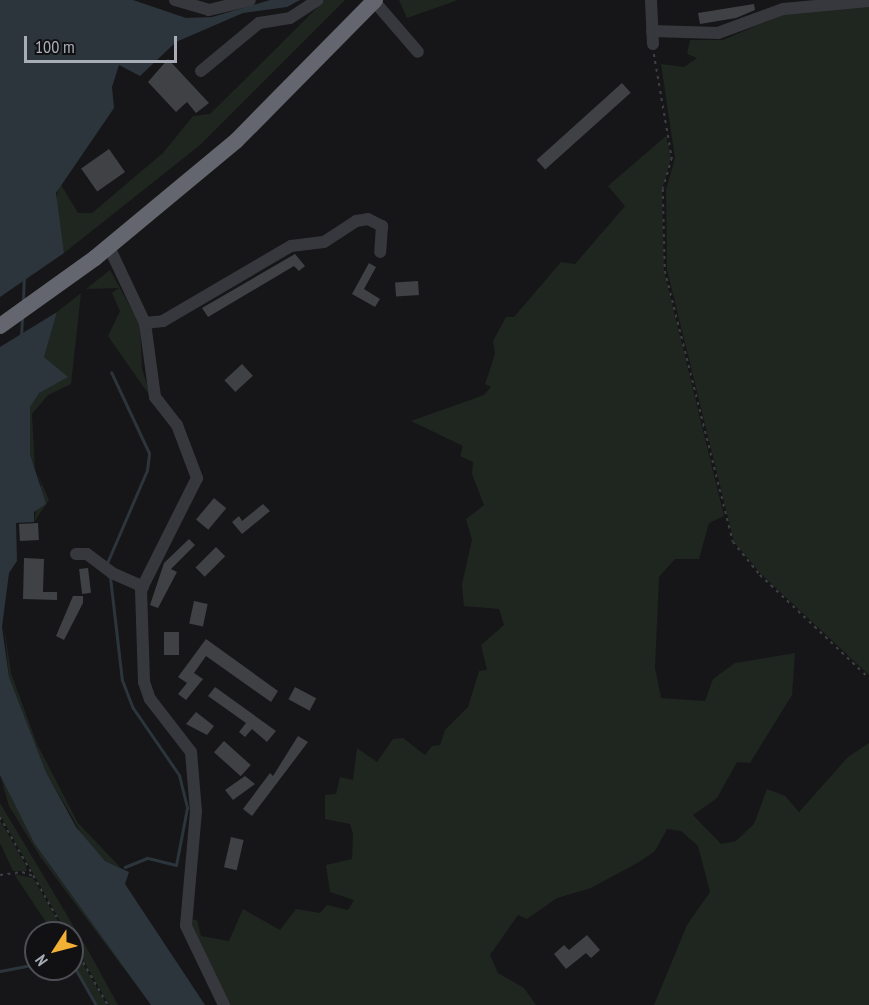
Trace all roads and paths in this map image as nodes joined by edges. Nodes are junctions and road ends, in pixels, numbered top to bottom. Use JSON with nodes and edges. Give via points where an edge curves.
{"nodes":[{"id":1,"x":175,"y":0,"type":"edge"},
{"id":2,"x":250,"y":0,"type":"edge"},
{"id":3,"x":318,"y":0,"type":"edge"},
{"id":4,"x":651,"y":0,"type":"edge"},
{"id":5,"x":374,"y":1,"type":"edge"},
{"id":6,"x":869,"y":1,"type":"edge"},
{"id":7,"x":652,"y":31,"type":"junction"},
{"id":8,"x":653,"y":44,"type":"joint"},
{"id":9,"x":418,"y":52,"type":"dead end"},
{"id":10,"x":201,"y":71,"type":"dead end"},
{"id":11,"x":110,"y":247,"type":"junction"},
{"id":12,"x":380,"y":252,"type":"dead end"},
{"id":13,"x":145,"y":323,"type":"junction"},
{"id":14,"x":0,"y":326,"type":"edge"},
{"id":15,"x":76,"y":554,"type":"dead end"},
{"id":16,"x":143,"y":587,"type":"junction"},
{"id":17,"x":869,"y":678,"type":"edge"},
{"id":18,"x":0,"y":817,"type":"edge"},
{"id":19,"x":0,"y":875,"type":"edge"},
{"id":20,"x":34,"y":877,"type":"junction"},
{"id":21,"x":59,"y":921,"type":"edge"},
{"id":22,"x":84,"y":964,"type":"edge"},
{"id":23,"x":108,"y":1005,"type":"edge"},
{"id":24,"x":224,"y":1005,"type":"edge"}],
"edges":[{"from":1,"to":2,"type":"street","via":[[208,10]]},
{"from":3,"to":10,"type":"street","via":[[290,18],[259,23]]},
{"from":4,"to":7,"type":"street"},
{"from":5,"to":9,"type":"street"},
{"from":5,"to":11,"type":"highway","via":[[278,102]]},
{"from":6,"to":7,"type":"street","via":[[783,9],[718,33]]},
{"from":7,"to":8,"type":"street"},
{"from":8,"to":17,"type":"path","via":[[672,158],[663,189],[665,271],[733,542],[760,575]]},
{"from":11,"to":13,"type":"street"},
{"from":11,"to":14,"type":"highway"},
{"from":12,"to":13,"type":"street","via":[[382,226],[368,219],[356,221],[324,242],[291,246],[163,321]]},
{"from":13,"to":16,"type":"street","via":[[149,381],[155,397],[177,425],[197,478]]},
{"from":15,"to":16,"type":"street","via":[[87,554],[112,573]]},
{"from":16,"to":24,"type":"street","via":[[146,691],[191,752],[196,786],[186,926]]},
{"from":18,"to":20,"type":"path"},
{"from":19,"to":20,"type":"path"},
{"from":20,"to":21,"type":"path"},
{"from":22,"to":23,"type":"path"}]}
